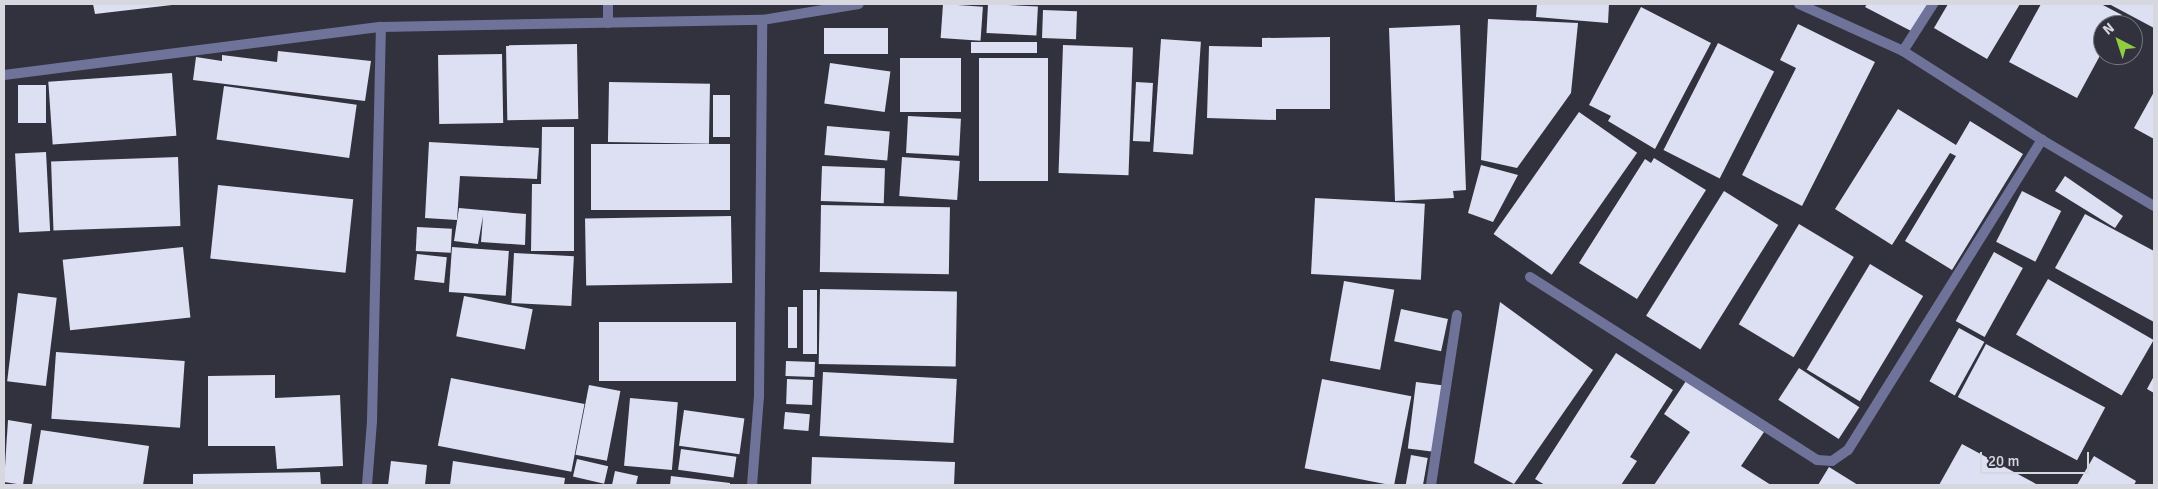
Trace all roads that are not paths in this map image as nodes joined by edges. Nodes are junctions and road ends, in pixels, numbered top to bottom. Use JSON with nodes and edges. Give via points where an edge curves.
{"nodes":[{"id":1,"x":608,"y":4,"type":"edge"},
{"id":2,"x":859,"y":4,"type":"edge"},
{"id":3,"x":1799,"y":4,"type":"edge"},
{"id":4,"x":1933,"y":4,"type":"edge"},
{"id":5,"x":762,"y":20,"type":"junction"},
{"id":6,"x":608,"y":23,"type":"junction"},
{"id":7,"x":381,"y":27,"type":"junction"},
{"id":8,"x":1903,"y":51,"type":"junction"},
{"id":9,"x":4,"y":74,"type":"edge"},
{"id":10,"x":2042,"y":140,"type":"junction"},
{"id":11,"x":2154,"y":206,"type":"edge"},
{"id":12,"x":1530,"y":277,"type":"dead end"},
{"id":13,"x":1457,"y":315,"type":"dead end"},
{"id":14,"x":367,"y":485,"type":"edge"},
{"id":15,"x":752,"y":485,"type":"edge"},
{"id":16,"x":1431,"y":485,"type":"edge"}],
"edges":[{"from":1,"to":6,"type":"street"},
{"from":2,"to":5,"type":"street"},
{"from":3,"to":8,"type":"street"},
{"from":4,"to":8,"type":"street"},
{"from":5,"to":6,"type":"street"},
{"from":5,"to":15,"type":"street","via":[[759,396]]},
{"from":6,"to":7,"type":"street"},
{"from":7,"to":9,"type":"street"},
{"from":7,"to":14,"type":"street","via":[[372,421]]},
{"from":8,"to":10,"type":"street"},
{"from":10,"to":11,"type":"street"},
{"from":10,"to":12,"type":"street","via":[[1848,450],[1832,461],[1817,460]]},
{"from":13,"to":16,"type":"street"}]}
